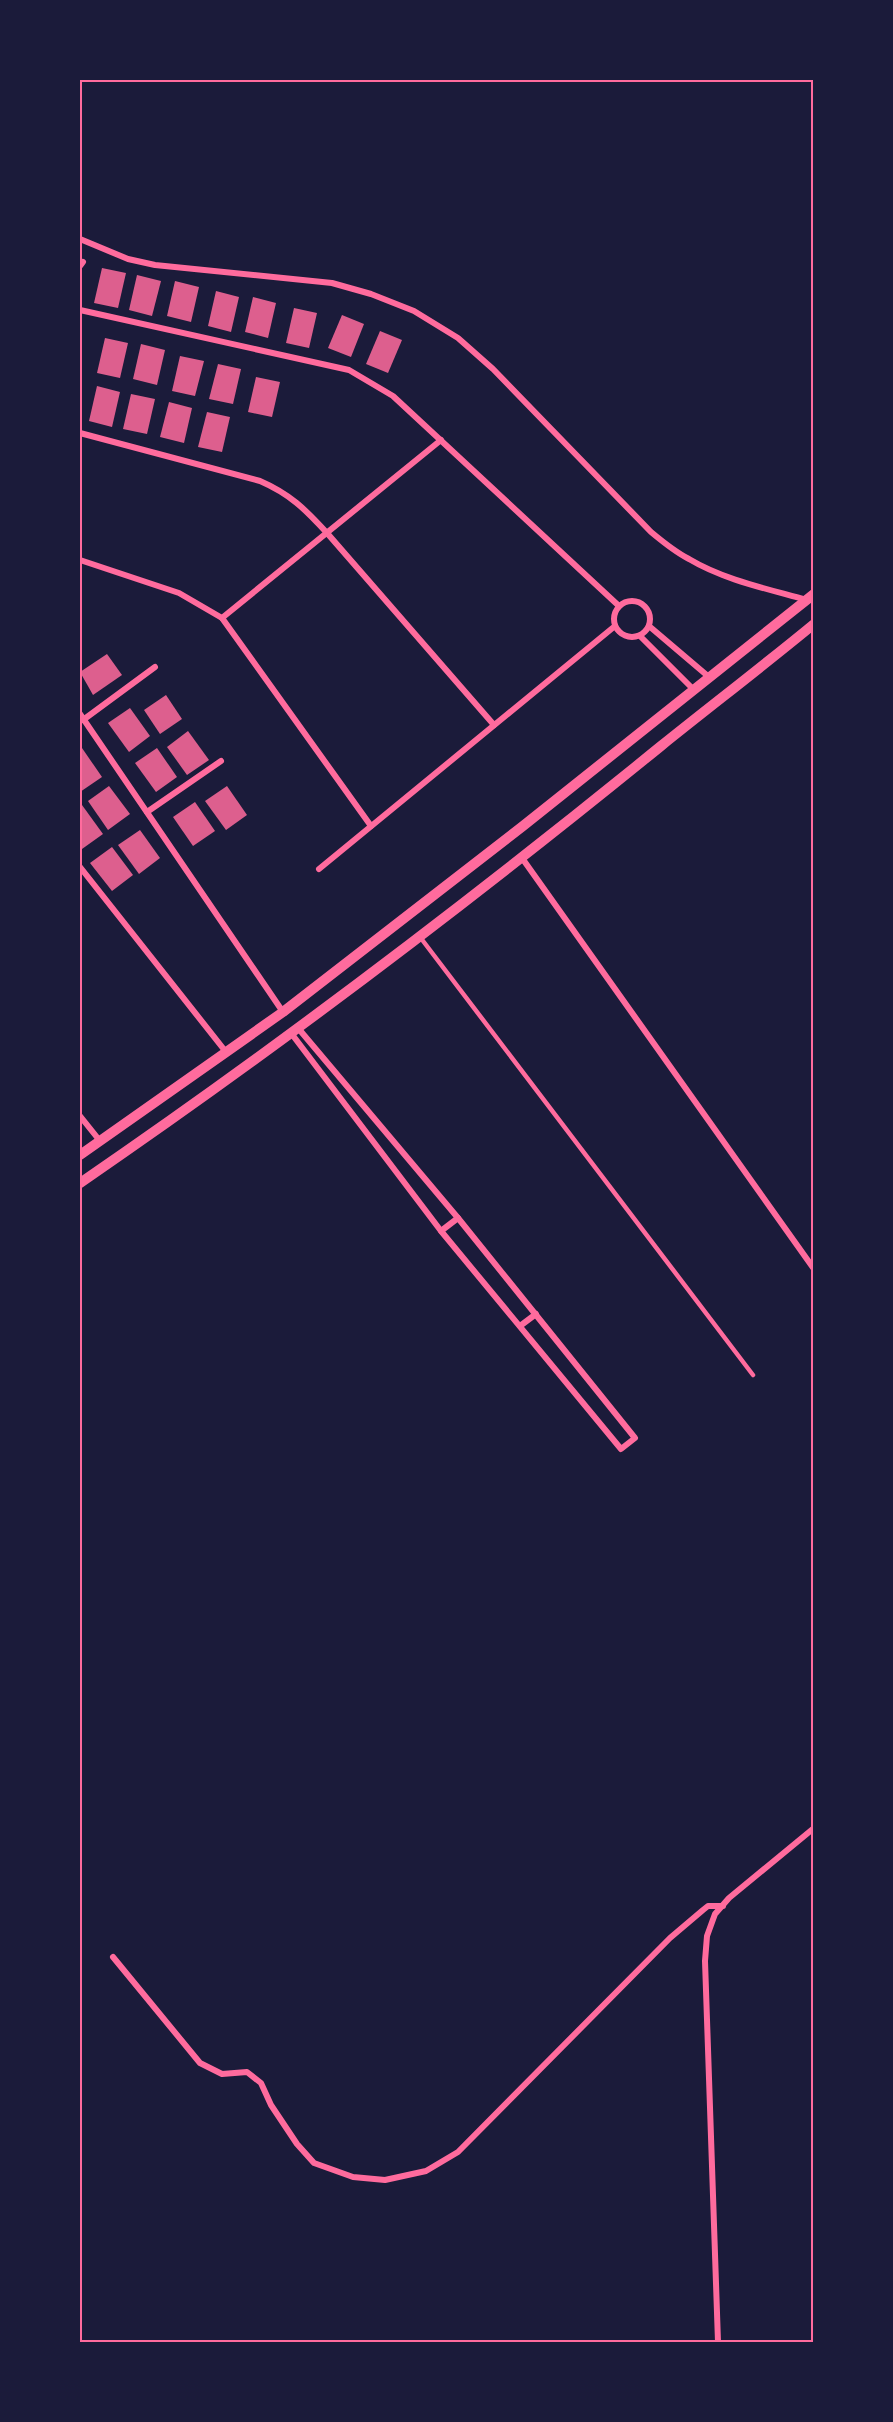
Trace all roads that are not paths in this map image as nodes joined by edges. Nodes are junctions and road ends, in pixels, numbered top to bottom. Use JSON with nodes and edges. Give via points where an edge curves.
{"nodes":[{"id":1,"x":80,"y":239,"type":"edge"},
{"id":2,"x":80,"y":310,"type":"edge"},
{"id":3,"x":80,"y":433,"type":"edge"},
{"id":4,"x":441,"y":440,"type":"junction"},
{"id":5,"x":327,"y":533,"type":"junction"},
{"id":6,"x":80,"y":561,"type":"edge"},
{"id":7,"x":811,"y":598,"type":"edge"},
{"id":8,"x":619,"y":606,"type":"junction"},
{"id":9,"x":222,"y":618,"type":"junction"},
{"id":10,"x":813,"y":624,"type":"edge"},
{"id":11,"x":615,"y":626,"type":"junction"},
{"id":12,"x":650,"y":626,"type":"junction"},
{"id":13,"x":640,"y":636,"type":"junction"},
{"id":14,"x":155,"y":667,"type":"dead end"},
{"id":15,"x":710,"y":677,"type":"junction"},
{"id":16,"x":694,"y":690,"type":"junction"},
{"id":17,"x":81,"y":717,"type":"edge"},
{"id":18,"x":494,"y":725,"type":"junction"},
{"id":19,"x":221,"y":761,"type":"dead end"},
{"id":20,"x":147,"y":812,"type":"junction"},
{"id":21,"x":371,"y":826,"type":"junction"},
{"id":22,"x":522,"y":858,"type":"junction"},
{"id":23,"x":80,"y":867,"type":"edge"},
{"id":24,"x":319,"y":869,"type":"dead end"},
{"id":25,"x":420,"y":937,"type":"junction"},
{"id":26,"x":283,"y":1012,"type":"junction"},
{"id":27,"x":294,"y":1031,"type":"junction"},
{"id":28,"x":227,"y":1053,"type":"junction"},
{"id":29,"x":80,"y":1116,"type":"edge"},
{"id":30,"x":100,"y":1141,"type":"junction"},
{"id":31,"x":80,"y":1155,"type":"edge"},
{"id":32,"x":80,"y":1183,"type":"edge"},
{"id":33,"x":458,"y":1218,"type":"junction"},
{"id":34,"x":441,"y":1231,"type":"junction"},
{"id":35,"x":813,"y":1269,"type":"edge"},
{"id":36,"x":536,"y":1314,"type":"junction"},
{"id":37,"x":520,"y":1326,"type":"junction"},
{"id":38,"x":753,"y":1375,"type":"dead end"},
{"id":39,"x":813,"y":1828,"type":"edge"},
{"id":40,"x":723,"y":1906,"type":"junction"},
{"id":41,"x":113,"y":1957,"type":"dead end"},
{"id":42,"x":718,"y":2343,"type":"edge"}],
"edges":[{"from":1,"to":7,"type":"street","via":[[128,259],[155,265],[332,283],[414,311],[458,338],[493,369],[669,546],[721,574]]},
{"from":2,"to":4,"type":"street","via":[[350,370],[393,396]]},
{"from":3,"to":5,"type":"street","via":[[260,481],[284,491]]},
{"from":4,"to":5,"type":"street"},
{"from":4,"to":8,"type":"street"},
{"from":5,"to":9,"type":"street"},
{"from":5,"to":18,"type":"street"},
{"from":6,"to":9,"type":"street","via":[[178,593]]},
{"from":7,"to":15,"type":"street"},
{"from":8,"to":11,"type":"street","via":[[614,615]]},
{"from":8,"to":12,"type":"street","via":[[632,601],[640,603],[647,608]]},
{"from":9,"to":21,"type":"street"},
{"from":10,"to":22,"type":"street"},
{"from":11,"to":13,"type":"street","via":[[624,636]]},
{"from":11,"to":18,"type":"street"},
{"from":12,"to":13,"type":"street"},
{"from":12,"to":15,"type":"street"},
{"from":13,"to":16,"type":"street"},
{"from":14,"to":17,"type":"street"},
{"from":15,"to":16,"type":"street"},
{"from":16,"to":26,"type":"street"},
{"from":17,"to":20,"type":"street"},
{"from":18,"to":21,"type":"street"},
{"from":19,"to":20,"type":"street"},
{"from":20,"to":26,"type":"street"},
{"from":21,"to":24,"type":"street"},
{"from":22,"to":25,"type":"street"},
{"from":22,"to":35,"type":"street"},
{"from":23,"to":28,"type":"street"},
{"from":25,"to":27,"type":"street"},
{"from":25,"to":38,"type":"lane"},
{"from":26,"to":28,"type":"street"},
{"from":27,"to":32,"type":"street"},
{"from":27,"to":33,"type":"street"},
{"from":27,"to":34,"type":"street"},
{"from":28,"to":30,"type":"street"},
{"from":29,"to":30,"type":"street"},
{"from":30,"to":31,"type":"street"},
{"from":33,"to":34,"type":"street"},
{"from":33,"to":36,"type":"street"},
{"from":34,"to":37,"type":"street"},
{"from":36,"to":37,"type":"street"},
{"from":36,"to":37,"type":"street","via":[[634,1438],[621,1449]]},
{"from":39,"to":40,"type":"street"},
{"from":40,"to":41,"type":"street","via":[[708,1906],[670,1938],[458,2151],[426,2171],[385,2180],[353,2177],[310,2161],[271,2105],[261,2083],[247,2072],[222,2074],[200,2063]]},
{"from":40,"to":42,"type":"street","via":[[707,1936],[705,1961]]}]}
